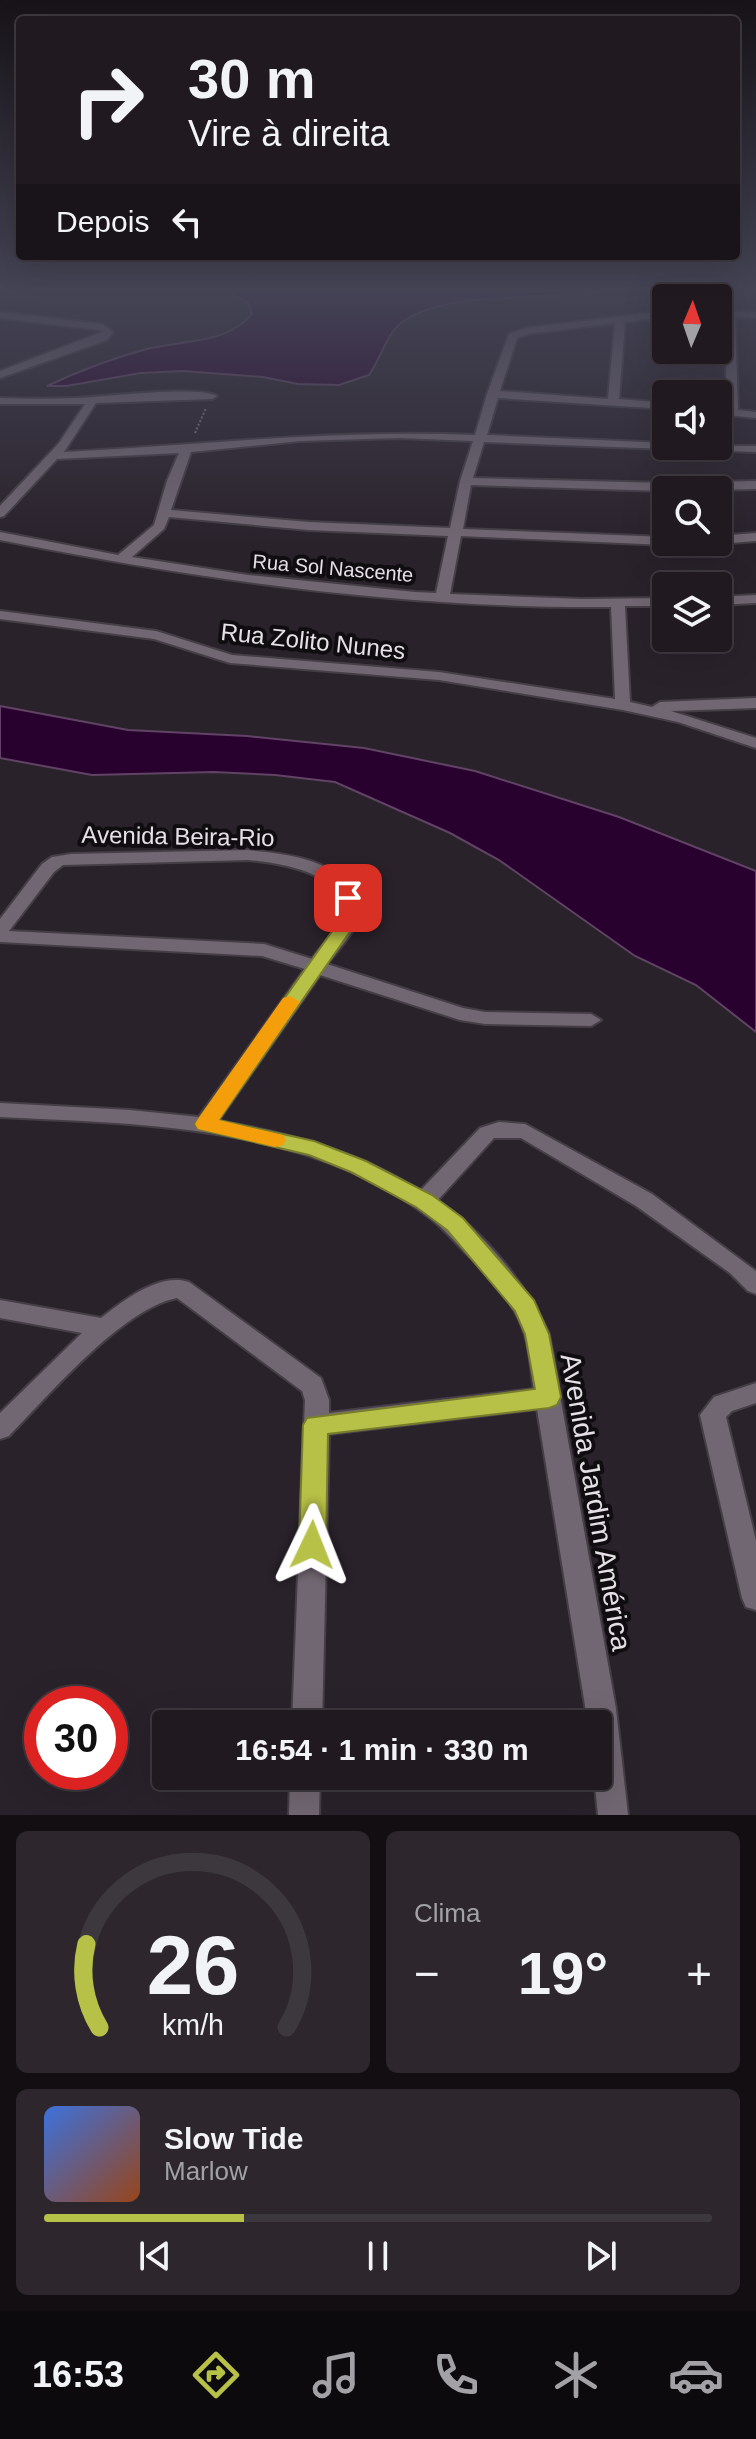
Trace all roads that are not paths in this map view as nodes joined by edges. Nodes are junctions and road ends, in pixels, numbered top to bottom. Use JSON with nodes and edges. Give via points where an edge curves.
{"nodes":[{"id":1,"x":499,"y":377,"type":"edge"},
{"id":2,"x":615,"y":377,"type":"edge"},
{"id":3,"x":732,"y":377,"type":"edge"},
{"id":4,"x":492,"y":394,"type":"junction"},
{"id":5,"x":212,"y":396,"type":"road end"},
{"id":6,"x":0,"y":401,"type":"edge"},
{"id":7,"x":613,"y":401,"type":"junction"},
{"id":8,"x":91,"y":402,"type":"junction"},
{"id":9,"x":652,"y":405,"type":"edge"},
{"id":10,"x":733,"y":412,"type":"joint"},
{"id":11,"x":756,"y":415,"type":"edge"},
{"id":12,"x":479,"y":436,"type":"junction"},
{"id":13,"x":652,"y":445,"type":"edge"},
{"id":14,"x":732,"y":448,"type":"edge"},
{"id":15,"x":187,"y":449,"type":"junction"},
{"id":16,"x":756,"y":449,"type":"edge"},
{"id":17,"x":52,"y":456,"type":"junction"},
{"id":18,"x":466,"y":481,"type":"junction"},
{"id":19,"x":756,"y":485,"type":"edge"},
{"id":20,"x":0,"y":513,"type":"edge"},
{"id":21,"x":164,"y":513,"type":"junction"},
{"id":22,"x":455,"y":532,"type":"junction"},
{"id":23,"x":0,"y":536,"type":"edge"},
{"id":24,"x":756,"y":537,"type":"edge"},
{"id":25,"x":732,"y":539,"type":"edge"},
{"id":26,"x":652,"y":540,"type":"edge"},
{"id":27,"x":120,"y":560,"type":"junction"},
{"id":28,"x":442,"y":598,"type":"junction"},
{"id":29,"x":756,"y":599,"type":"edge"},
{"id":30,"x":732,"y":600,"type":"edge"},
{"id":31,"x":652,"y":603,"type":"edge"},
{"id":32,"x":618,"y":604,"type":"junction"},
{"id":33,"x":0,"y":615,"type":"edge"},
{"id":34,"x":756,"y":703,"type":"edge"},
{"id":35,"x":630,"y":706,"type":"junction"},
{"id":36,"x":756,"y":743,"type":"edge"},
{"id":37,"x":0,"y":933,"type":"edge"},
{"id":38,"x":316,"y":965,"type":"junction"},
{"id":39,"x":591,"y":1020,"type":"dead end"},
{"id":40,"x":0,"y":1110,"type":"edge"},
{"id":41,"x":205,"y":1124,"type":"junction"},
{"id":42,"x":424,"y":1201,"type":"junction"},
{"id":43,"x":756,"y":1285,"type":"edge"},
{"id":44,"x":0,"y":1309,"type":"edge"},
{"id":45,"x":104,"y":1328,"type":"junction"},
{"id":46,"x":756,"y":1393,"type":"edge"},
{"id":47,"x":549,"y":1397,"type":"junction"},
{"id":48,"x":316,"y":1425,"type":"junction"},
{"id":49,"x":0,"y":1429,"type":"edge"},
{"id":50,"x":756,"y":1598,"type":"edge"},
{"id":51,"x":307,"y":1710,"type":"edge"},
{"id":52,"x":305,"y":1790,"type":"edge"},
{"id":53,"x":304,"y":1815,"type":"edge"},
{"id":54,"x":613,"y":1815,"type":"edge"}],
"edges":[{"from":1,"to":4,"type":"street"},
{"from":2,"to":7,"type":"street"},
{"from":3,"to":10,"type":"street"},
{"from":4,"to":7,"type":"street"},
{"from":4,"to":12,"type":"street"},
{"from":5,"to":8,"type":"street","via":[[153,394]]},
{"from":6,"to":8,"type":"street"},
{"from":7,"to":9,"type":"street"},
{"from":8,"to":17,"type":"street"},
{"from":10,"to":11,"type":"street"},
{"from":12,"to":13,"type":"street"},
{"from":12,"to":15,"type":"street","via":[[357,435]]},
{"from":12,"to":18,"type":"street"},
{"from":14,"to":16,"type":"street"},
{"from":15,"to":17,"type":"street"},
{"from":15,"to":21,"type":"street"},
{"from":17,"to":20,"type":"street"},
{"from":18,"to":19,"type":"street"},
{"from":18,"to":22,"type":"street"},
{"from":21,"to":22,"type":"street"},
{"from":21,"to":27,"type":"street","via":[[155,532]]},
{"from":22,"to":26,"type":"street"},
{"from":22,"to":28,"type":"street"},
{"from":23,"to":27,"type":"street","name":"Rua Sol Nascente"},
{"from":24,"to":25,"type":"street"},
{"from":27,"to":28,"type":"street","name":"Rua Sol Nascente","via":[[297,586]]},
{"from":28,"to":32,"type":"street","name":"Rua Sol Nascente"},
{"from":29,"to":30,"type":"street"},
{"from":31,"to":32,"type":"street","name":"Rua Sol Nascente"},
{"from":32,"to":35,"type":"street"},
{"from":33,"to":35,"type":"street","name":"Rua Zolito Nunes","via":[[156,635],[230,659],[439,676]]},
{"from":34,"to":35,"type":"street"},
{"from":35,"to":36,"type":"street"},
{"from":37,"to":38,"type":"street","via":[[248,948]]},
{"from":37,"to":38,"type":"street","name":"Avenida Beira-Rio","via":[[58,861],[248,855],[307,867],[345,889],[347,923]]},
{"from":38,"to":39,"type":"street","via":[[460,1014]]},
{"from":38,"to":41,"type":"street","name":"Avenida Beira-Rio"},
{"from":40,"to":41,"type":"street","name":"Avenida Jardim América"},
{"from":41,"to":42,"type":"street","name":"Avenida Jardim América","via":[[314,1149]]},
{"from":42,"to":43,"type":"street","via":[[487,1133],[525,1131],[644,1200]]},
{"from":42,"to":47,"type":"street","name":"Avenida Jardim América","via":[[455,1224],[525,1307],[537,1334]]},
{"from":44,"to":45,"type":"street"},
{"from":45,"to":48,"type":"street","via":[[159,1289],[181,1288],[312,1385]]},
{"from":45,"to":49,"type":"street"},
{"from":46,"to":50,"type":"street","via":[[723,1404],[713,1415]]},
{"from":47,"to":48,"type":"street"},
{"from":47,"to":54,"type":"street","name":"Avenida Jardim América","via":[[601,1709]]},
{"from":48,"to":51,"type":"street"},
{"from":52,"to":53,"type":"street"}]}
